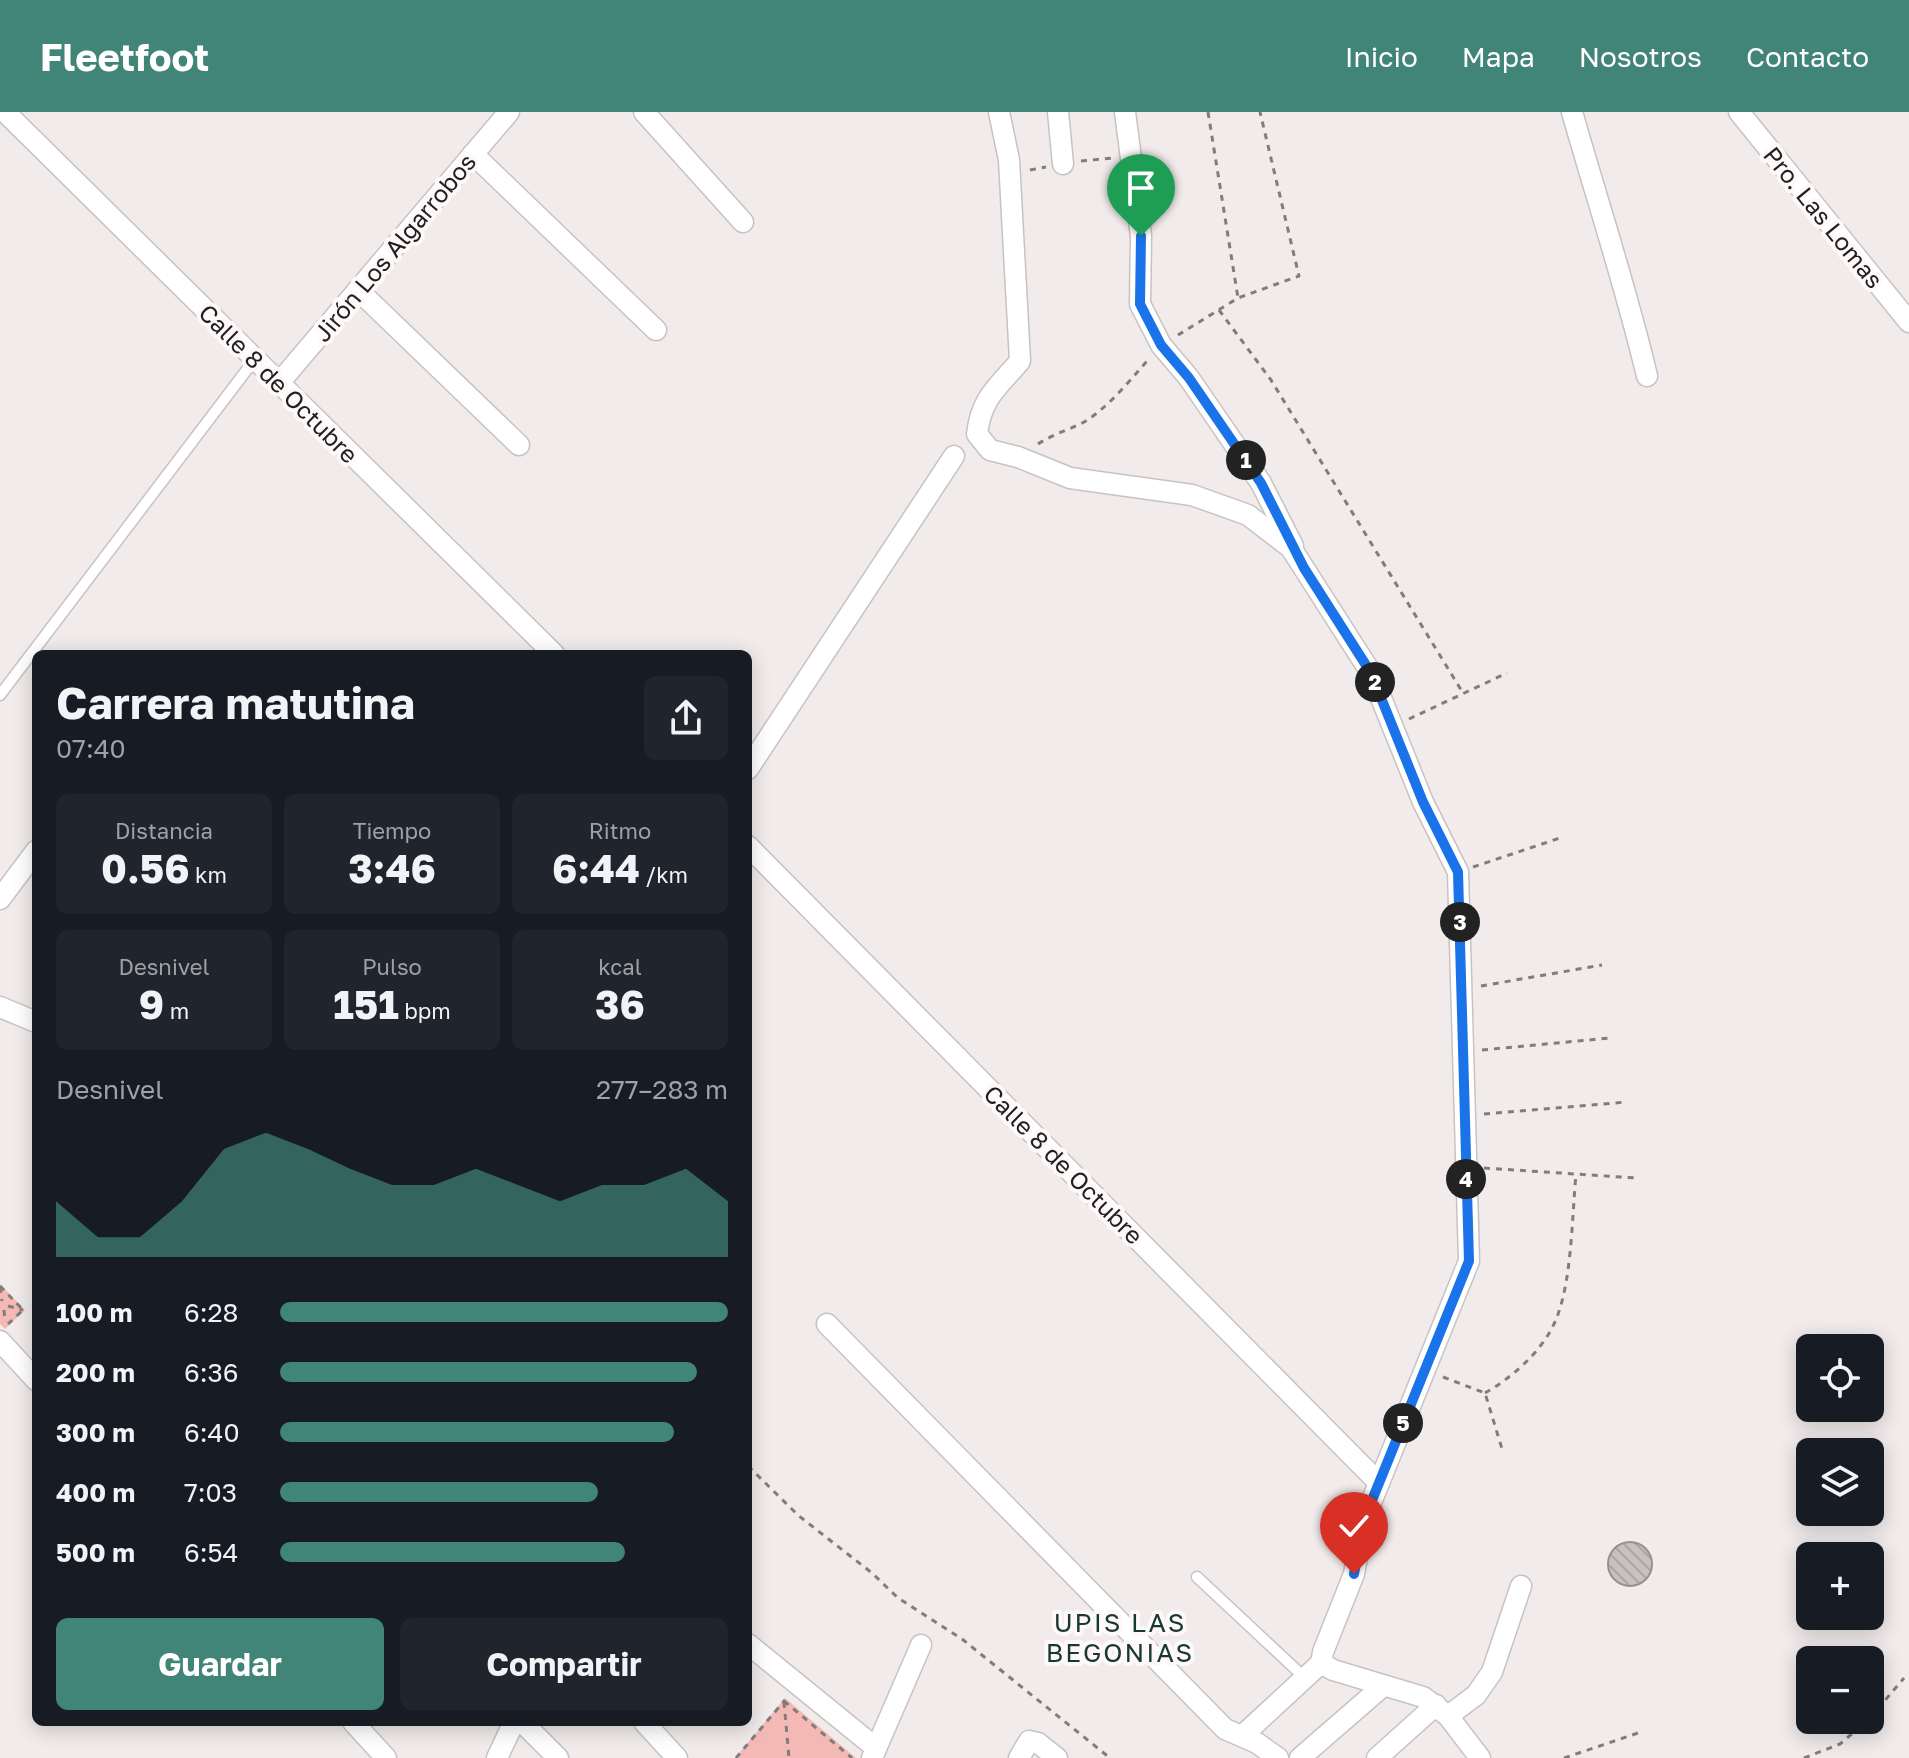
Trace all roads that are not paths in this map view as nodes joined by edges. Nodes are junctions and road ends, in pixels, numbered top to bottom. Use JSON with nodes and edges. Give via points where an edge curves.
{"nodes":[{"id":1,"x":5,"y":112,"type":"edge"},
{"id":2,"x":509,"y":112,"type":"edge"},
{"id":3,"x":644,"y":112,"type":"edge"},
{"id":4,"x":999,"y":112,"type":"edge"},
{"id":5,"x":1058,"y":112,"type":"edge"},
{"id":6,"x":1125,"y":112,"type":"edge"},
{"id":7,"x":1572,"y":112,"type":"edge"},
{"id":8,"x":1739,"y":112,"type":"edge"},
{"id":9,"x":473,"y":154,"type":"junction"},
{"id":10,"x":1063,"y":164,"type":"dead end"},
{"id":11,"x":743,"y":222,"type":"dead end"},
{"id":12,"x":358,"y":290,"type":"junction"},
{"id":13,"x":1909,"y":322,"type":"edge"},
{"id":14,"x":656,"y":330,"type":"dead end"},
{"id":15,"x":255,"y":359,"type":"junction"},
{"id":16,"x":1647,"y":376,"type":"dead end"},
{"id":17,"x":279,"y":383,"type":"junction"},
{"id":18,"x":519,"y":445,"type":"dead end"},
{"id":19,"x":954,"y":456,"type":"dead end"},
{"id":20,"x":1304,"y":568,"type":"junction"},
{"id":21,"x":34,"y":650,"type":"edge"},
{"id":22,"x":550,"y":650,"type":"edge"},
{"id":23,"x":32,"y":653,"type":"edge"},
{"id":24,"x":0,"y":695,"type":"edge"},
{"id":25,"x":752,"y":763,"type":"edge"},
{"id":26,"x":752,"y":850,"type":"edge"},
{"id":27,"x":32,"y":856,"type":"edge"},
{"id":28,"x":0,"y":899,"type":"edge"},
{"id":29,"x":0,"y":1007,"type":"edge"},
{"id":30,"x":32,"y":1020,"type":"edge"},
{"id":31,"x":827,"y":1324,"type":"dead end"},
{"id":32,"x":0,"y":1341,"type":"edge"},
{"id":33,"x":32,"y":1376,"type":"edge"},
{"id":34,"x":1379,"y":1483,"type":"junction"},
{"id":35,"x":1197,"y":1577,"type":"dead end"},
{"id":36,"x":1521,"y":1586,"type":"dead end"},
{"id":37,"x":921,"y":1645,"type":"dead end"},
{"id":38,"x":752,"y":1647,"type":"edge"},
{"id":39,"x":1321,"y":1663,"type":"junction"},
{"id":40,"x":1305,"y":1678,"type":"junction"},
{"id":41,"x":1383,"y":1686,"type":"junction"},
{"id":42,"x":1442,"y":1710,"type":"junction"},
{"id":43,"x":357,"y":1726,"type":"edge"},
{"id":44,"x":512,"y":1726,"type":"edge"},
{"id":45,"x":526,"y":1726,"type":"edge"},
{"id":46,"x":648,"y":1726,"type":"edge"},
{"id":47,"x":1242,"y":1736,"type":"junction"},
{"id":48,"x":874,"y":1753,"type":"edge"},
{"id":49,"x":386,"y":1758,"type":"edge"},
{"id":50,"x":497,"y":1758,"type":"edge"},
{"id":51,"x":558,"y":1758,"type":"edge"},
{"id":52,"x":677,"y":1758,"type":"edge"},
{"id":53,"x":1019,"y":1758,"type":"edge"},
{"id":54,"x":1057,"y":1758,"type":"edge"},
{"id":55,"x":1278,"y":1758,"type":"edge"},
{"id":56,"x":1300,"y":1758,"type":"edge"},
{"id":57,"x":1377,"y":1758,"type":"edge"},
{"id":58,"x":1480,"y":1758,"type":"edge"}],
"edges":[{"from":1,"to":15,"type":"street","name":"Calle 8 de Octubre"},
{"from":2,"to":9,"type":"street","name":"Jirón Los Algarrobos"},
{"from":3,"to":11,"type":"street"},
{"from":4,"to":20,"type":"street","via":[[1009,160],[1020,361],[985,401],[977,434],[990,450],[1070,478],[1192,495],[1248,515],[1291,548]]},
{"from":5,"to":10,"type":"street"},
{"from":6,"to":20,"type":"street","via":[[1141,236],[1140,304],[1161,345],[1261,483]]},
{"from":7,"to":16,"type":"street"},
{"from":8,"to":13,"type":"street","name":"Pro. Las Lomas"},
{"from":9,"to":12,"type":"street","name":"Jirón Los Algarrobos"},
{"from":9,"to":14,"type":"street"},
{"from":12,"to":17,"type":"street","name":"Jirón Los Algarrobos"},
{"from":12,"to":18,"type":"street"},
{"from":15,"to":17,"type":"street","name":"Calle 8 de Octubre"},
{"from":15,"to":21,"type":"lane"},
{"from":17,"to":22,"type":"street","name":"Calle 8 de Octubre"},
{"from":19,"to":25,"type":"street"},
{"from":20,"to":34,"type":"street","via":[[1371,673],[1423,802],[1458,872],[1469,1261]]},
{"from":23,"to":24,"type":"lane"},
{"from":26,"to":34,"type":"street","name":"Calle 8 de Octubre"},
{"from":27,"to":28,"type":"street"},
{"from":29,"to":30,"type":"street"},
{"from":31,"to":47,"type":"street","via":[[1225,1729]]},
{"from":32,"to":33,"type":"street"},
{"from":34,"to":39,"type":"street","via":[[1364,1520],[1354,1574]]},
{"from":35,"to":40,"type":"lane"},
{"from":36,"to":42,"type":"street","via":[[1492,1672],[1476,1695]]},
{"from":37,"to":48,"type":"street"},
{"from":38,"to":48,"type":"street"},
{"from":39,"to":40,"type":"street"},
{"from":39,"to":41,"type":"street"},
{"from":40,"to":47,"type":"street"},
{"from":41,"to":42,"type":"street","via":[[1423,1697]]},
{"from":41,"to":56,"type":"street"},
{"from":42,"to":57,"type":"street"},
{"from":42,"to":58,"type":"street"},
{"from":43,"to":49,"type":"street"},
{"from":44,"to":50,"type":"street"},
{"from":45,"to":51,"type":"street"},
{"from":46,"to":52,"type":"street"},
{"from":47,"to":55,"type":"street"},
{"from":53,"to":54,"type":"street","via":[[1029,1741]]}]}
